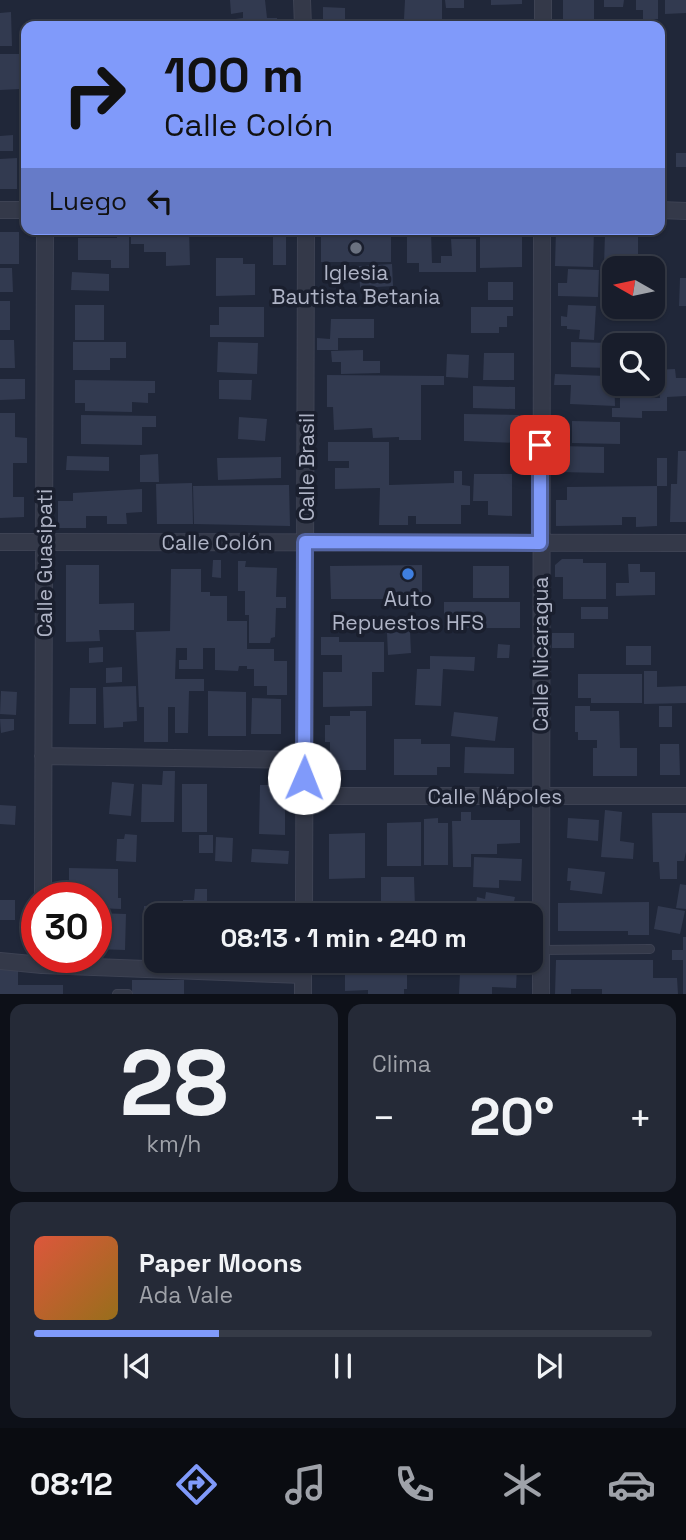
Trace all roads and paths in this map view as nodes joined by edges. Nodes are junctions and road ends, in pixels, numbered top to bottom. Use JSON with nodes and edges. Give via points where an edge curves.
{"nodes":[{"id":1,"x":302,"y":0,"type":"edge"},
{"id":2,"x":543,"y":0,"type":"edge"},
{"id":3,"x":303,"y":21,"type":"edge"},
{"id":4,"x":543,"y":21,"type":"edge"},
{"id":5,"x":0,"y":210,"type":"edge"},
{"id":6,"x":21,"y":210,"type":"edge"},
{"id":7,"x":665,"y":210,"type":"edge"},
{"id":8,"x":686,"y":211,"type":"edge"},
{"id":9,"x":46,"y":235,"type":"edge"},
{"id":10,"x":306,"y":235,"type":"edge"},
{"id":11,"x":542,"y":235,"type":"edge"},
{"id":12,"x":0,"y":542,"type":"edge"},
{"id":13,"x":44,"y":542,"type":"junction"},
{"id":14,"x":305,"y":542,"type":"junction"},
{"id":15,"x":540,"y":543,"type":"junction"},
{"id":16,"x":686,"y":543,"type":"edge"},
{"id":17,"x":43,"y":756,"type":"junction"},
{"id":18,"x":305,"y":760,"type":"junction"},
{"id":19,"x":304,"y":796,"type":"junction"},
{"id":20,"x":540,"y":796,"type":"junction"},
{"id":21,"x":686,"y":796,"type":"edge"},
{"id":22,"x":43,"y":882,"type":"edge"},
{"id":23,"x":304,"y":903,"type":"edge"},
{"id":24,"x":541,"y":903,"type":"edge"},
{"id":25,"x":650,"y":949,"type":"dead end"},
{"id":26,"x":543,"y":950,"type":"edge"},
{"id":27,"x":0,"y":961,"type":"edge"},
{"id":28,"x":21,"y":961,"type":"edge"},
{"id":29,"x":112,"y":963,"type":"edge"},
{"id":30,"x":144,"y":964,"type":"edge"},
{"id":31,"x":303,"y":973,"type":"edge"},
{"id":32,"x":541,"y":973,"type":"edge"},
{"id":33,"x":117,"y":994,"type":"edge"},
{"id":34,"x":128,"y":994,"type":"edge"},
{"id":35,"x":303,"y":994,"type":"edge"},
{"id":36,"x":541,"y":994,"type":"edge"}],
"edges":[{"from":1,"to":3,"type":"street"},
{"from":2,"to":4,"type":"street"},
{"from":5,"to":6,"type":"street"},
{"from":7,"to":8,"type":"street"},
{"from":9,"to":13,"type":"street","name":"Calle Guasipati"},
{"from":10,"to":14,"type":"street","name":"Calle Brasil"},
{"from":11,"to":15,"type":"street","name":"Calle Nicaragua"},
{"from":12,"to":13,"type":"street","name":"Calle Colón"},
{"from":13,"to":14,"type":"street","name":"Calle Colón"},
{"from":13,"to":17,"type":"street","name":"Calle Guasipati"},
{"from":14,"to":15,"type":"street","name":"Calle Colón"},
{"from":14,"to":18,"type":"street","name":"Calle Brasil"},
{"from":15,"to":16,"type":"street","name":"Calle Colón"},
{"from":15,"to":20,"type":"street","name":"Calle Nicaragua"},
{"from":17,"to":18,"type":"street"},
{"from":17,"to":22,"type":"street","name":"Calle Guasipati"},
{"from":18,"to":19,"type":"street","name":"Calle Brasil"},
{"from":19,"to":20,"type":"street","name":"Calle Nápoles"},
{"from":19,"to":23,"type":"street","name":"Calle Brasil"},
{"from":20,"to":21,"type":"street","name":"Calle Nápoles"},
{"from":20,"to":24,"type":"street","name":"Calle Nicaragua"},
{"from":25,"to":26,"type":"lane"},
{"from":27,"to":28,"type":"street"},
{"from":29,"to":30,"type":"street"},
{"from":31,"to":35,"type":"street"},
{"from":32,"to":36,"type":"street","name":"Calle Nicaragua"},
{"from":33,"to":34,"type":"lane"}]}
